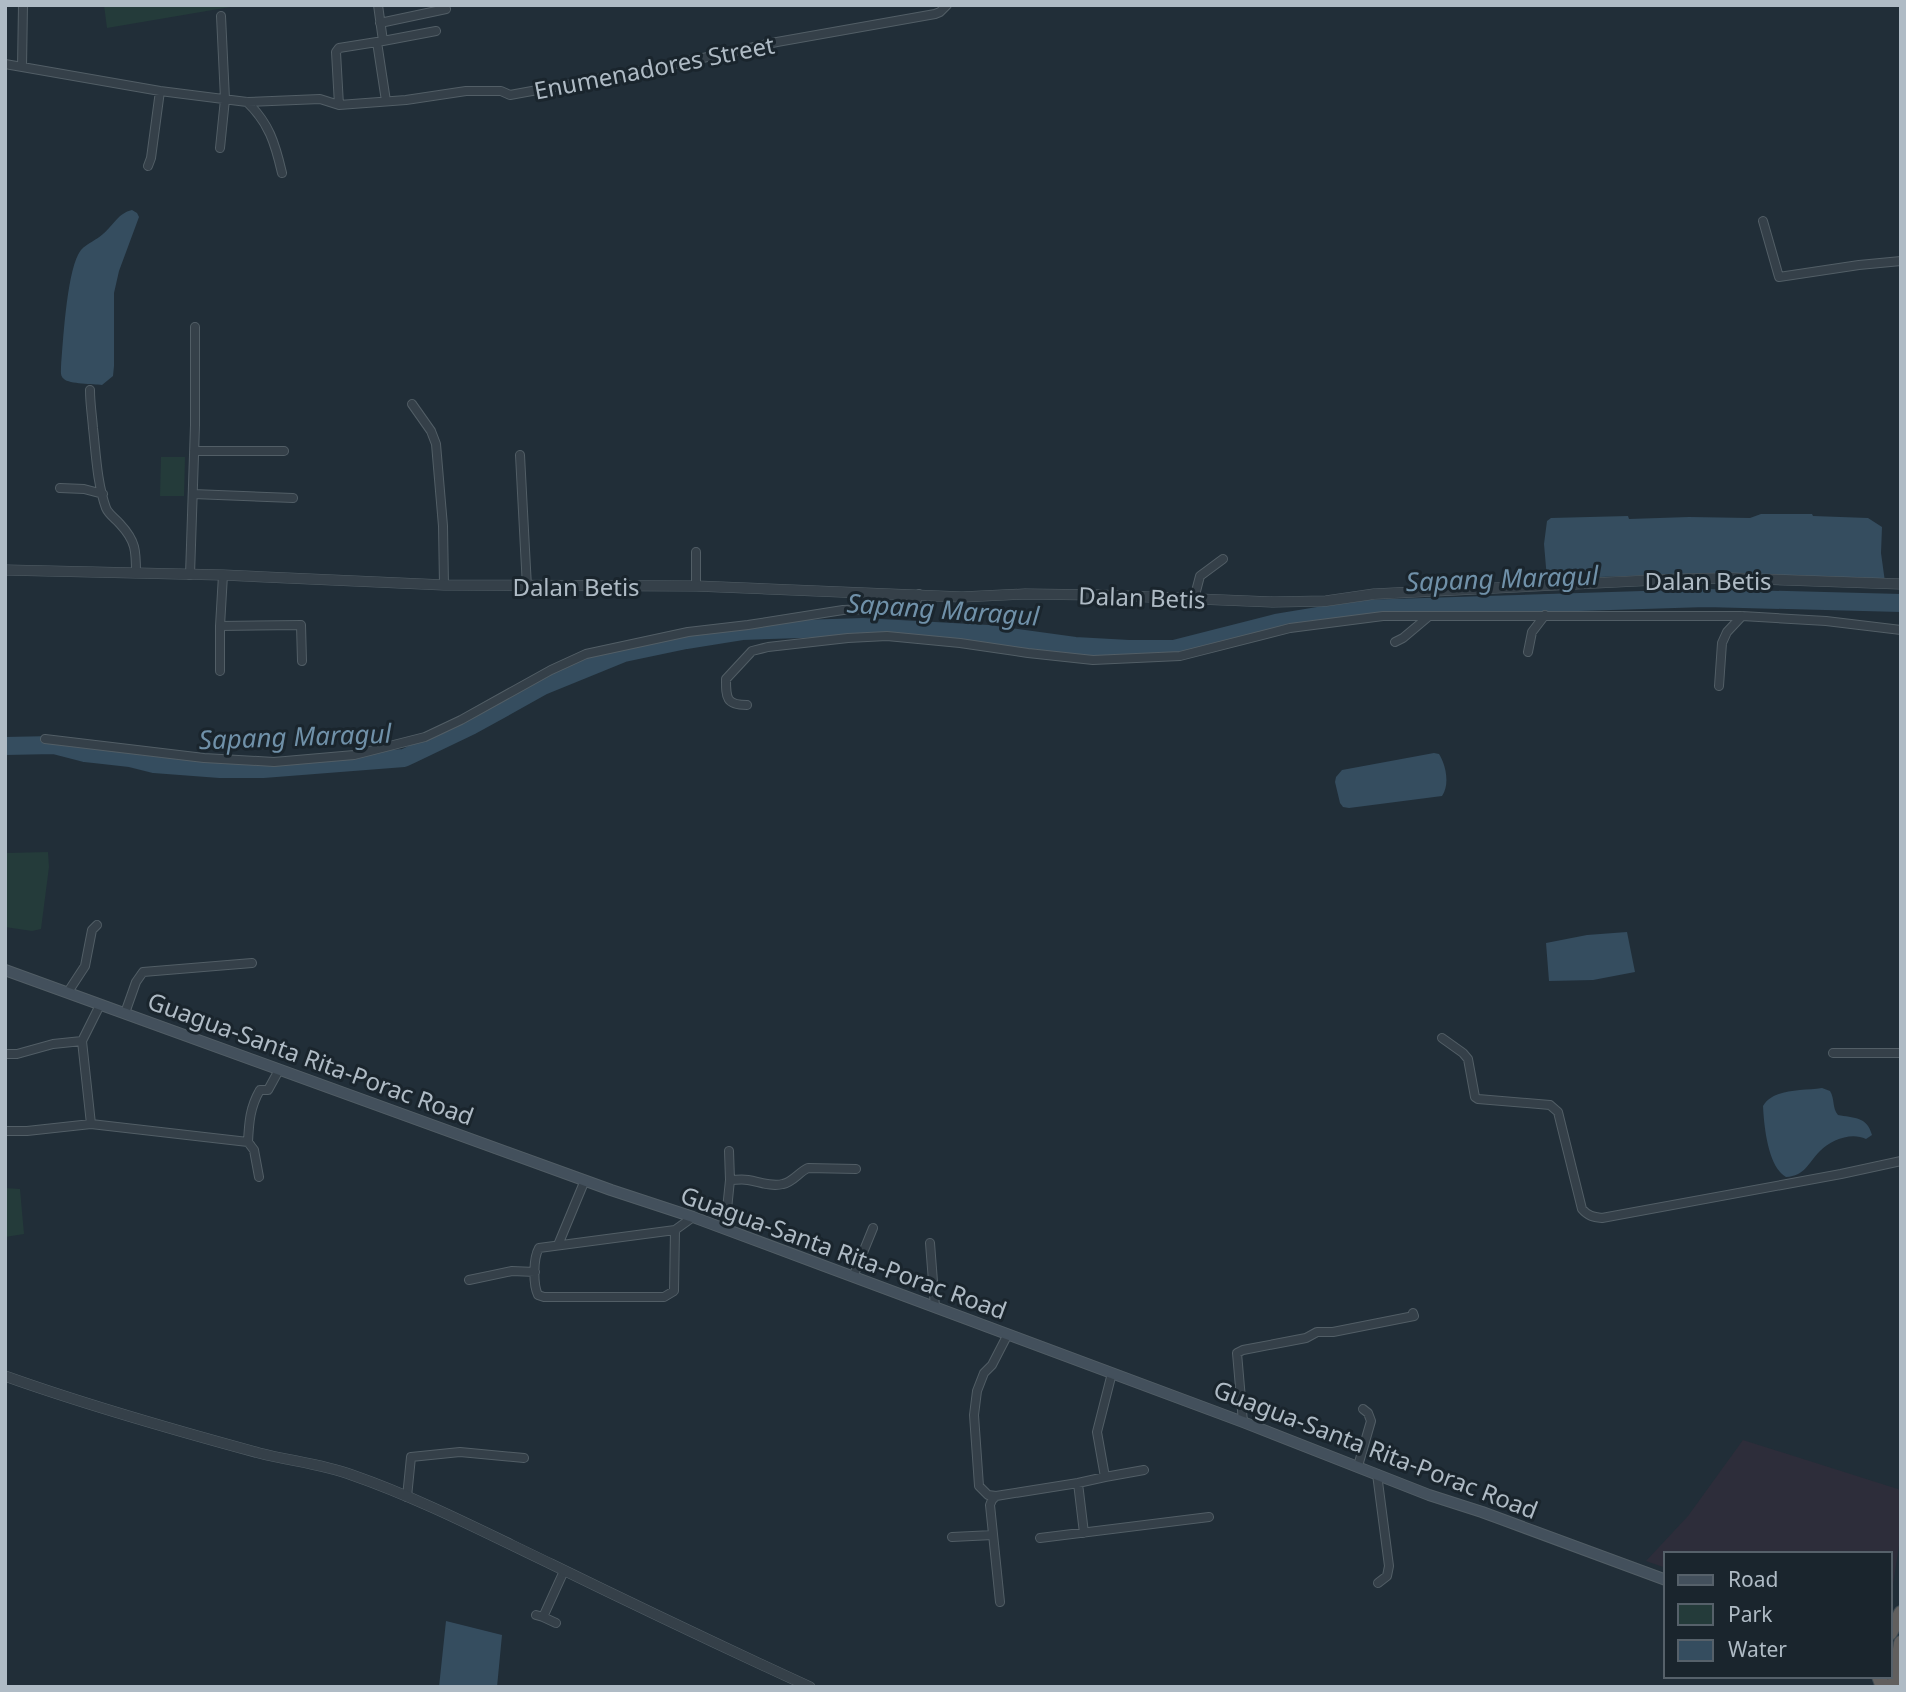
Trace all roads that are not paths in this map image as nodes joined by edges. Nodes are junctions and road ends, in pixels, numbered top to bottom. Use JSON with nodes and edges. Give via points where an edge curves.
{"nodes":[{"id":1,"x":23,"y":5,"type":"edge"},
{"id":2,"x":378,"y":5,"type":"edge"},
{"id":3,"x":947,"y":5,"type":"edge"},
{"id":4,"x":446,"y":9,"type":"dead end"},
{"id":5,"x":221,"y":16,"type":"dead end"},
{"id":6,"x":380,"y":23,"type":"junction"},
{"id":7,"x":436,"y":31,"type":"dead end"},
{"id":8,"x":380,"y":42,"type":"junction"},
{"id":9,"x":5,"y":64,"type":"edge"},
{"id":10,"x":22,"y":67,"type":"junction"},
{"id":11,"x":160,"y":91,"type":"junction"},
{"id":12,"x":225,"y":99,"type":"junction"},
{"id":13,"x":386,"y":101,"type":"junction"},
{"id":14,"x":247,"y":102,"type":"junction"},
{"id":15,"x":339,"y":105,"type":"junction"},
{"id":16,"x":220,"y":148,"type":"dead end"},
{"id":17,"x":148,"y":166,"type":"dead end"},
{"id":18,"x":282,"y":173,"type":"dead end"},
{"id":19,"x":1763,"y":220,"type":"dead end"},
{"id":20,"x":1901,"y":261,"type":"edge"},
{"id":21,"x":195,"y":327,"type":"dead end"},
{"id":22,"x":90,"y":390,"type":"dead end"},
{"id":23,"x":412,"y":404,"type":"dead end"},
{"id":24,"x":194,"y":451,"type":"junction"},
{"id":25,"x":284,"y":451,"type":"dead end"},
{"id":26,"x":520,"y":455,"type":"dead end"},
{"id":27,"x":60,"y":488,"type":"dead end"},
{"id":28,"x":103,"y":494,"type":"junction"},
{"id":29,"x":193,"y":494,"type":"junction"},
{"id":30,"x":293,"y":498,"type":"dead end"},
{"id":31,"x":695,"y":552,"type":"dead end"},
{"id":32,"x":1223,"y":559,"type":"dead end"},
{"id":33,"x":5,"y":570,"type":"edge"},
{"id":34,"x":136,"y":573,"type":"junction"},
{"id":35,"x":190,"y":575,"type":"junction"},
{"id":36,"x":223,"y":575,"type":"junction"},
{"id":37,"x":1901,"y":584,"type":"edge"},
{"id":38,"x":444,"y":585,"type":"junction"},
{"id":39,"x":696,"y":586,"type":"junction"},
{"id":40,"x":527,"y":587,"type":"junction"},
{"id":41,"x":919,"y":594,"type":"junction"},
{"id":42,"x":1194,"y":599,"type":"junction"},
{"id":43,"x":1545,"y":615,"type":"junction"},
{"id":44,"x":1742,"y":616,"type":"junction"},
{"id":45,"x":1429,"y":617,"type":"junction"},
{"id":46,"x":220,"y":626,"type":"junction"},
{"id":47,"x":1901,"y":630,"type":"edge"},
{"id":48,"x":1395,"y":642,"type":"dead end"},
{"id":49,"x":1528,"y":652,"type":"dead end"},
{"id":50,"x":302,"y":662,"type":"dead end"},
{"id":51,"x":220,"y":671,"type":"dead end"},
{"id":52,"x":1719,"y":686,"type":"dead end"},
{"id":53,"x":747,"y":705,"type":"dead end"},
{"id":54,"x":45,"y":739,"type":"dead end"},
{"id":55,"x":97,"y":925,"type":"dead end"},
{"id":56,"x":253,"y":963,"type":"dead end"},
{"id":57,"x":5,"y":970,"type":"edge"},
{"id":58,"x":68,"y":992,"type":"junction"},
{"id":59,"x":100,"y":1005,"type":"junction"},
{"id":60,"x":125,"y":1013,"type":"junction"},
{"id":61,"x":1442,"y":1038,"type":"dead end"},
{"id":62,"x":82,"y":1041,"type":"junction"},
{"id":63,"x":1833,"y":1053,"type":"dead end"},
{"id":64,"x":1901,"y":1053,"type":"edge"},
{"id":65,"x":5,"y":1054,"type":"edge"},
{"id":66,"x":279,"y":1070,"type":"junction"},
{"id":67,"x":91,"y":1124,"type":"junction"},
{"id":68,"x":5,"y":1131,"type":"edge"},
{"id":69,"x":248,"y":1142,"type":"junction"},
{"id":70,"x":729,"y":1152,"type":"dead end"},
{"id":71,"x":1901,"y":1161,"type":"edge"},
{"id":72,"x":856,"y":1169,"type":"dead end"},
{"id":73,"x":259,"y":1177,"type":"dead end"},
{"id":74,"x":585,"y":1180,"type":"junction"},
{"id":75,"x":730,"y":1180,"type":"junction"},
{"id":76,"x":693,"y":1217,"type":"junction"},
{"id":77,"x":873,"y":1228,"type":"dead end"},
{"id":78,"x":725,"y":1229,"type":"junction"},
{"id":79,"x":676,"y":1230,"type":"junction"},
{"id":80,"x":930,"y":1243,"type":"dead end"},
{"id":81,"x":558,"y":1245,"type":"junction"},
{"id":82,"x":535,"y":1272,"type":"junction"},
{"id":83,"x":853,"y":1277,"type":"junction"},
{"id":84,"x":469,"y":1280,"type":"dead end"},
{"id":85,"x":936,"y":1307,"type":"junction"},
{"id":86,"x":1413,"y":1313,"type":"dead end"},
{"id":87,"x":1008,"y":1334,"type":"junction"},
{"id":88,"x":1112,"y":1373,"type":"junction"},
{"id":89,"x":5,"y":1376,"type":"edge"},
{"id":90,"x":1363,"y":1409,"type":"dead end"},
{"id":91,"x":1243,"y":1422,"type":"junction"},
{"id":92,"x":524,"y":1458,"type":"dead end"},
{"id":93,"x":1358,"y":1466,"type":"junction"},
{"id":94,"x":1144,"y":1470,"type":"dead end"},
{"id":95,"x":1377,"y":1474,"type":"junction"},
{"id":96,"x":1105,"y":1476,"type":"junction"},
{"id":97,"x":1078,"y":1483,"type":"junction"},
{"id":98,"x":996,"y":1496,"type":"junction"},
{"id":99,"x":407,"y":1497,"type":"junction"},
{"id":100,"x":1209,"y":1517,"type":"dead end"},
{"id":101,"x":1084,"y":1533,"type":"junction"},
{"id":102,"x":993,"y":1535,"type":"junction"},
{"id":103,"x":952,"y":1537,"type":"dead end"},
{"id":104,"x":1040,"y":1538,"type":"dead end"},
{"id":105,"x":564,"y":1571,"type":"junction"},
{"id":106,"x":1664,"y":1579,"type":"edge"},
{"id":107,"x":1378,"y":1583,"type":"dead end"},
{"id":108,"x":1000,"y":1602,"type":"dead end"},
{"id":109,"x":1901,"y":1613,"type":"edge"},
{"id":110,"x":556,"y":1623,"type":"dead end"},
{"id":111,"x":1892,"y":1629,"type":"edge"},
{"id":112,"x":1901,"y":1643,"type":"edge"},
{"id":113,"x":1896,"y":1666,"type":"edge"},
{"id":114,"x":810,"y":1687,"type":"edge"},
{"id":115,"x":1894,"y":1687,"type":"edge"}],
"edges":[{"from":1,"to":10,"type":"street"},
{"from":2,"to":6,"type":"street"},
{"from":3,"to":13,"type":"street","name":"Enumenadores Street","via":[[927,16],[526,93],[466,91]]},
{"from":4,"to":6,"type":"street"},
{"from":5,"to":12,"type":"street"},
{"from":6,"to":8,"type":"street"},
{"from":7,"to":8,"type":"street"},
{"from":8,"to":13,"type":"street"},
{"from":8,"to":15,"type":"street","via":[[337,50]]},
{"from":9,"to":10,"type":"street","name":"Enumenadores Street"},
{"from":10,"to":11,"type":"street","name":"Enumenadores Street"},
{"from":11,"to":12,"type":"street","name":"Enumenadores Street"},
{"from":11,"to":17,"type":"street"},
{"from":12,"to":14,"type":"street","name":"Enumenadores Street"},
{"from":12,"to":16,"type":"street"},
{"from":13,"to":15,"type":"street","name":"Enumenadores Street"},
{"from":14,"to":15,"type":"street","name":"Enumenadores Street","via":[[320,99]]},
{"from":14,"to":18,"type":"street","via":[[271,134]]},
{"from":19,"to":20,"type":"street","via":[[1779,277]]},
{"from":21,"to":24,"type":"street"},
{"from":22,"to":28,"type":"street"},
{"from":23,"to":38,"type":"street","via":[[436,444]]},
{"from":24,"to":25,"type":"street"},
{"from":24,"to":29,"type":"street"},
{"from":26,"to":40,"type":"street"},
{"from":27,"to":28,"type":"street"},
{"from":28,"to":34,"type":"street","via":[[108,512],[136,547]]},
{"from":29,"to":30,"type":"street"},
{"from":29,"to":35,"type":"street"},
{"from":31,"to":39,"type":"street"},
{"from":32,"to":42,"type":"street","via":[[1200,576]]},
{"from":33,"to":34,"type":"street","name":"Dalan Betis"},
{"from":34,"to":35,"type":"street","name":"Dalan Betis"},
{"from":35,"to":36,"type":"street","name":"Dalan Betis"},
{"from":36,"to":38,"type":"street","name":"Dalan Betis"},
{"from":36,"to":46,"type":"street"},
{"from":37,"to":42,"type":"street","name":"Dalan Betis","via":[[1677,579],[1374,594],[1326,601]]},
{"from":38,"to":40,"type":"street","name":"Dalan Betis"},
{"from":39,"to":40,"type":"street","name":"Dalan Betis"},
{"from":39,"to":41,"type":"street","name":"Dalan Betis"},
{"from":41,"to":42,"type":"street","name":"Dalan Betis"},
{"from":41,"to":54,"type":"street","via":[[911,607],[843,610],[688,632],[586,654],[425,737],[354,755],[274,762]]},
{"from":43,"to":44,"type":"street"},
{"from":43,"to":45,"type":"street"},
{"from":43,"to":49,"type":"street","via":[[1532,632]]},
{"from":44,"to":47,"type":"street"},
{"from":44,"to":52,"type":"street","via":[[1722,643]]},
{"from":45,"to":48,"type":"street"},
{"from":45,"to":53,"type":"street","via":[[1383,616],[1290,628],[1180,656],[1138,659],[1093,660],[887,636],[768,647],[752,652],[726,679],[730,702]]},
{"from":46,"to":50,"type":"street","via":[[301,625]]},
{"from":46,"to":51,"type":"street"},
{"from":55,"to":58,"type":"street","via":[[85,966]]},
{"from":56,"to":60,"type":"street","via":[[143,972]]},
{"from":57,"to":58,"type":"main road","name":"Guagua-Santa Rita-Porac Road"},
{"from":58,"to":59,"type":"main road","name":"Guagua-Santa Rita-Porac Road"},
{"from":59,"to":60,"type":"main road","name":"Guagua-Santa Rita-Porac Road"},
{"from":59,"to":62,"type":"street"},
{"from":60,"to":66,"type":"main road","name":"Guagua-Santa Rita-Porac Road"},
{"from":61,"to":71,"type":"street","via":[[1468,1059],[1478,1099],[1555,1108],[1582,1209],[1592,1217]]},
{"from":62,"to":65,"type":"street"},
{"from":62,"to":67,"type":"street"},
{"from":63,"to":64,"type":"street"},
{"from":66,"to":69,"type":"street","via":[[268,1090],[260,1090],[253,1103]]},
{"from":66,"to":74,"type":"main road","name":"Guagua-Santa Rita-Porac Road"},
{"from":67,"to":68,"type":"street"},
{"from":67,"to":69,"type":"street"},
{"from":69,"to":73,"type":"street"},
{"from":70,"to":75,"type":"street"},
{"from":72,"to":75,"type":"street","via":[[808,1168],[783,1184]]},
{"from":74,"to":76,"type":"main road","name":"Guagua-Santa Rita-Porac Road"},
{"from":74,"to":81,"type":"street"},
{"from":75,"to":78,"type":"street"},
{"from":76,"to":78,"type":"main road","name":"Guagua-Santa Rita-Porac Road"},
{"from":76,"to":79,"type":"street"},
{"from":77,"to":83,"type":"street"},
{"from":78,"to":83,"type":"main road","name":"Guagua-Santa Rita-Porac Road"},
{"from":79,"to":81,"type":"street"},
{"from":79,"to":82,"type":"street","via":[[674,1292],[664,1297],[544,1297],[535,1289]]},
{"from":80,"to":85,"type":"street"},
{"from":81,"to":82,"type":"street","via":[[539,1248]]},
{"from":82,"to":84,"type":"street","via":[[512,1271]]},
{"from":83,"to":85,"type":"main road","name":"Guagua-Santa Rita-Porac Road"},
{"from":85,"to":87,"type":"main road","name":"Guagua-Santa Rita-Porac Road"},
{"from":86,"to":91,"type":"street","via":[[1237,1353]]},
{"from":87,"to":88,"type":"main road","name":"Guagua-Santa Rita-Porac Road"},
{"from":87,"to":98,"type":"street","via":[[984,1373],[974,1415],[979,1486]]},
{"from":88,"to":91,"type":"main road","name":"Guagua-Santa Rita-Porac Road"},
{"from":88,"to":96,"type":"street","via":[[1097,1433]]},
{"from":89,"to":99,"type":"street","via":[[122,1415],[351,1474]]},
{"from":90,"to":93,"type":"street","via":[[1371,1421]]},
{"from":91,"to":93,"type":"main road","name":"Guagua-Santa Rita-Porac Road"},
{"from":92,"to":99,"type":"street","via":[[460,1452],[411,1457]]},
{"from":93,"to":95,"type":"main road","name":"Guagua-Santa Rita-Porac Road"},
{"from":94,"to":96,"type":"street"},
{"from":95,"to":106,"type":"main road","name":"Guagua-Santa Rita-Porac Road"},
{"from":95,"to":107,"type":"street","via":[[1389,1566],[1387,1577]]},
{"from":96,"to":97,"type":"street"},
{"from":97,"to":98,"type":"street"},
{"from":97,"to":101,"type":"street"},
{"from":98,"to":102,"type":"street","via":[[990,1505]]},
{"from":99,"to":105,"type":"street"},
{"from":100,"to":101,"type":"street"},
{"from":101,"to":104,"type":"street"},
{"from":102,"to":103,"type":"street"},
{"from":102,"to":108,"type":"street"},
{"from":105,"to":110,"type":"street","via":[[540,1616]]},
{"from":105,"to":114,"type":"street"},
{"from":109,"to":111,"type":"highway"},
{"from":112,"to":113,"type":"highway"},
{"from":113,"to":115,"type":"highway"}]}
